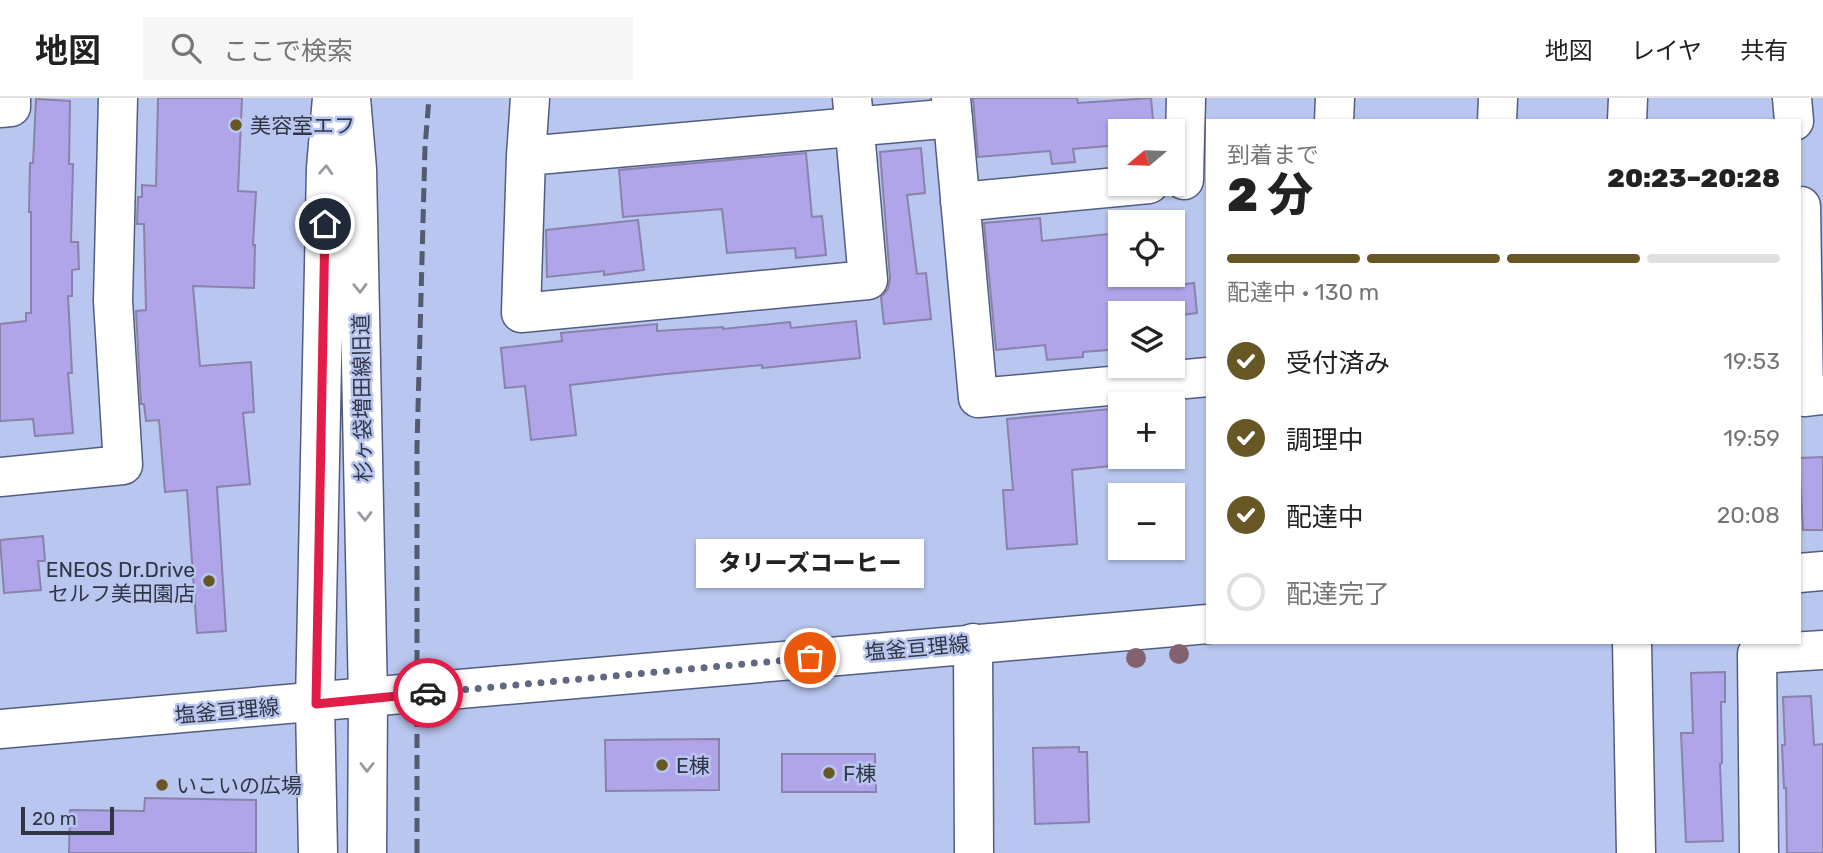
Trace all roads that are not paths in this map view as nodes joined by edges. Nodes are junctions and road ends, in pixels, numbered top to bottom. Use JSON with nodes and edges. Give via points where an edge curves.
{"nodes":[{"id":1,"x":11,"y":98,"type":"edge"},
{"id":2,"x":118,"y":98,"type":"edge"},
{"id":3,"x":332,"y":98,"type":"edge"},
{"id":4,"x":351,"y":98,"type":"edge"},
{"id":5,"x":530,"y":98,"type":"edge"},
{"id":6,"x":1186,"y":98,"type":"edge"},
{"id":7,"x":1335,"y":98,"type":"edge"},
{"id":8,"x":1498,"y":98,"type":"edge"},
{"id":9,"x":1628,"y":98,"type":"edge"},
{"id":10,"x":1791,"y":98,"type":"edge"},
{"id":11,"x":0,"y":108,"type":"edge"},
{"id":12,"x":952,"y":108,"type":"edge"},
{"id":13,"x":853,"y":113,"type":"edge"},
{"id":14,"x":1184,"y":119,"type":"edge"},
{"id":15,"x":1334,"y":119,"type":"edge"},
{"id":16,"x":1497,"y":119,"type":"edge"},
{"id":17,"x":1628,"y":119,"type":"edge"},
{"id":18,"x":1794,"y":119,"type":"edge"},
{"id":19,"x":526,"y":156,"type":"junction"},
{"id":20,"x":1108,"y":188,"type":"edge"},
{"id":21,"x":960,"y":202,"type":"junction"},
{"id":22,"x":1801,"y":248,"type":"edge"},
{"id":23,"x":1206,"y":377,"type":"edge"},
{"id":24,"x":1823,"y":395,"type":"edge"},
{"id":25,"x":0,"y":477,"type":"edge"},
{"id":26,"x":1823,"y":571,"type":"edge"},
{"id":27,"x":1801,"y":573,"type":"edge"},
{"id":28,"x":1206,"y":624,"type":"edge"},
{"id":29,"x":973,"y":643,"type":"junction"},
{"id":30,"x":1632,"y":644,"type":"edge"},
{"id":31,"x":1823,"y":650,"type":"edge"},
{"id":32,"x":368,"y":699,"type":"junction"},
{"id":33,"x":316,"y":704,"type":"junction"},
{"id":34,"x":0,"y":729,"type":"edge"},
{"id":35,"x":318,"y":853,"type":"edge"},
{"id":36,"x":367,"y":853,"type":"edge"},
{"id":37,"x":974,"y":853,"type":"edge"},
{"id":38,"x":1636,"y":853,"type":"edge"},
{"id":39,"x":1759,"y":853,"type":"edge"}],
"edges":[{"from":1,"to":11,"type":"street","via":[[11,107]]},
{"from":2,"to":25,"type":"street","via":[[113,301],[123,465]]},
{"from":33,"to":3,"type":"street","name":"杉ヶ袋増田線旧道","one_way":true,"via":[[326,168]]},
{"from":4,"to":32,"type":"street","name":"杉ヶ袋増田線旧道","one_way":true,"via":[[357,169]]},
{"from":5,"to":19,"type":"street"},
{"from":6,"to":14,"type":"street"},
{"from":7,"to":15,"type":"street"},
{"from":8,"to":16,"type":"street"},
{"from":9,"to":17,"type":"street"},
{"from":10,"to":18,"type":"street"},
{"from":12,"to":13,"type":"street"},
{"from":12,"to":21,"type":"street"},
{"from":13,"to":19,"type":"street"},
{"from":13,"to":19,"type":"street","via":[[868,280],[521,313]]},
{"from":20,"to":21,"type":"street"},
{"from":21,"to":23,"type":"street","via":[[978,398]]},
{"from":22,"to":24,"type":"street","via":[[1804,397]]},
{"from":26,"to":27,"type":"street"},
{"from":28,"to":29,"type":"street","name":"塩釜亘理線"},
{"from":29,"to":32,"type":"street","name":"塩釜亘理線"},
{"from":29,"to":37,"type":"street"},
{"from":30,"to":38,"type":"street"},
{"from":31,"to":39,"type":"street","via":[[1757,654]]},
{"from":32,"to":33,"type":"street","name":"塩釜亘理線"},
{"from":32,"to":36,"type":"street","name":"杉ヶ袋増田線旧道","one_way":true},
{"from":33,"to":34,"type":"street","name":"塩釜亘理線"},
{"from":33,"to":35,"type":"street","name":"杉ヶ袋増田線旧道"}]}
